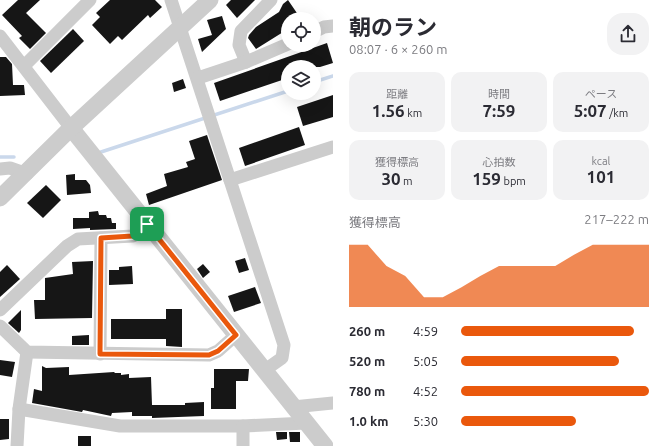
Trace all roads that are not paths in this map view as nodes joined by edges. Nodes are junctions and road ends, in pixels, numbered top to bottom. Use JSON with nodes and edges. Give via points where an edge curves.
{"nodes":[{"id":1,"x":90,"y":0,"type":"edge"},
{"id":2,"x":171,"y":0,"type":"edge"},
{"id":3,"x":210,"y":0,"type":"edge"},
{"id":4,"x":271,"y":0,"type":"edge"},
{"id":5,"x":333,"y":26,"type":"edge"},
{"id":6,"x":180,"y":27,"type":"junction"},
{"id":7,"x":321,"y":30,"type":"edge"},
{"id":8,"x":0,"y":36,"type":"edge"},
{"id":9,"x":281,"y":47,"type":"edge"},
{"id":10,"x":246,"y":62,"type":"junction"},
{"id":11,"x":24,"y":66,"type":"junction"},
{"id":12,"x":198,"y":78,"type":"junction"},
{"id":13,"x":72,"y":128,"type":"junction"},
{"id":14,"x":333,"y":147,"type":"edge"},
{"id":15,"x":0,"y":169,"type":"edge"},
{"id":16,"x":27,"y":174,"type":"junction"},
{"id":17,"x":230,"y":180,"type":"junction"},
{"id":18,"x":0,"y":198,"type":"edge"},
{"id":19,"x":147,"y":224,"type":"junction"},
{"id":20,"x":101,"y":238,"type":"junction"},
{"id":21,"x":0,"y":310,"type":"edge"},
{"id":22,"x":0,"y":326,"type":"edge"},
{"id":23,"x":236,"y":335,"type":"junction"},
{"id":24,"x":27,"y":352,"type":"junction"},
{"id":25,"x":100,"y":354,"type":"junction"},
{"id":26,"x":265,"y":370,"type":"junction"},
{"id":27,"x":333,"y":403,"type":"edge"},
{"id":28,"x":293,"y":407,"type":"junction"},
{"id":29,"x":19,"y":409,"type":"junction"},
{"id":30,"x":306,"y":423,"type":"junction"},
{"id":31,"x":243,"y":426,"type":"junction"},
{"id":32,"x":17,"y":446,"type":"edge"},
{"id":33,"x":243,"y":446,"type":"edge"},
{"id":34,"x":325,"y":446,"type":"edge"}],
"edges":[{"from":1,"to":11,"type":"street"},
{"from":2,"to":6,"type":"street"},
{"from":3,"to":6,"type":"street"},
{"from":4,"to":10,"type":"street","via":[[241,31],[240,45]]},
{"from":5,"to":7,"type":"street"},
{"from":6,"to":12,"type":"street"},
{"from":6,"to":13,"type":"street"},
{"from":8,"to":11,"type":"street"},
{"from":9,"to":10,"type":"street"},
{"from":10,"to":12,"type":"street"},
{"from":11,"to":13,"type":"street"},
{"from":12,"to":17,"type":"street"},
{"from":13,"to":16,"type":"street"},
{"from":13,"to":19,"type":"street"},
{"from":14,"to":17,"type":"street"},
{"from":15,"to":16,"type":"street","via":[[10,168]]},
{"from":16,"to":18,"type":"street"},
{"from":17,"to":26,"type":"street","via":[[284,345],[282,358]]},
{"from":19,"to":20,"type":"street","via":[[132,236]]},
{"from":19,"to":23,"type":"street"},
{"from":20,"to":21,"type":"street","via":[[78,239],[67,246]]},
{"from":20,"to":25,"type":"street"},
{"from":22,"to":24,"type":"street"},
{"from":23,"to":25,"type":"street","via":[[218,351],[209,355]]},
{"from":23,"to":26,"type":"street"},
{"from":24,"to":25,"type":"street"},
{"from":24,"to":29,"type":"street"},
{"from":26,"to":28,"type":"street"},
{"from":27,"to":28,"type":"street"},
{"from":28,"to":30,"type":"street"},
{"from":29,"to":31,"type":"street","via":[[120,426]]},
{"from":29,"to":32,"type":"street"},
{"from":30,"to":31,"type":"street"},
{"from":30,"to":34,"type":"street"},
{"from":31,"to":33,"type":"street"}]}
